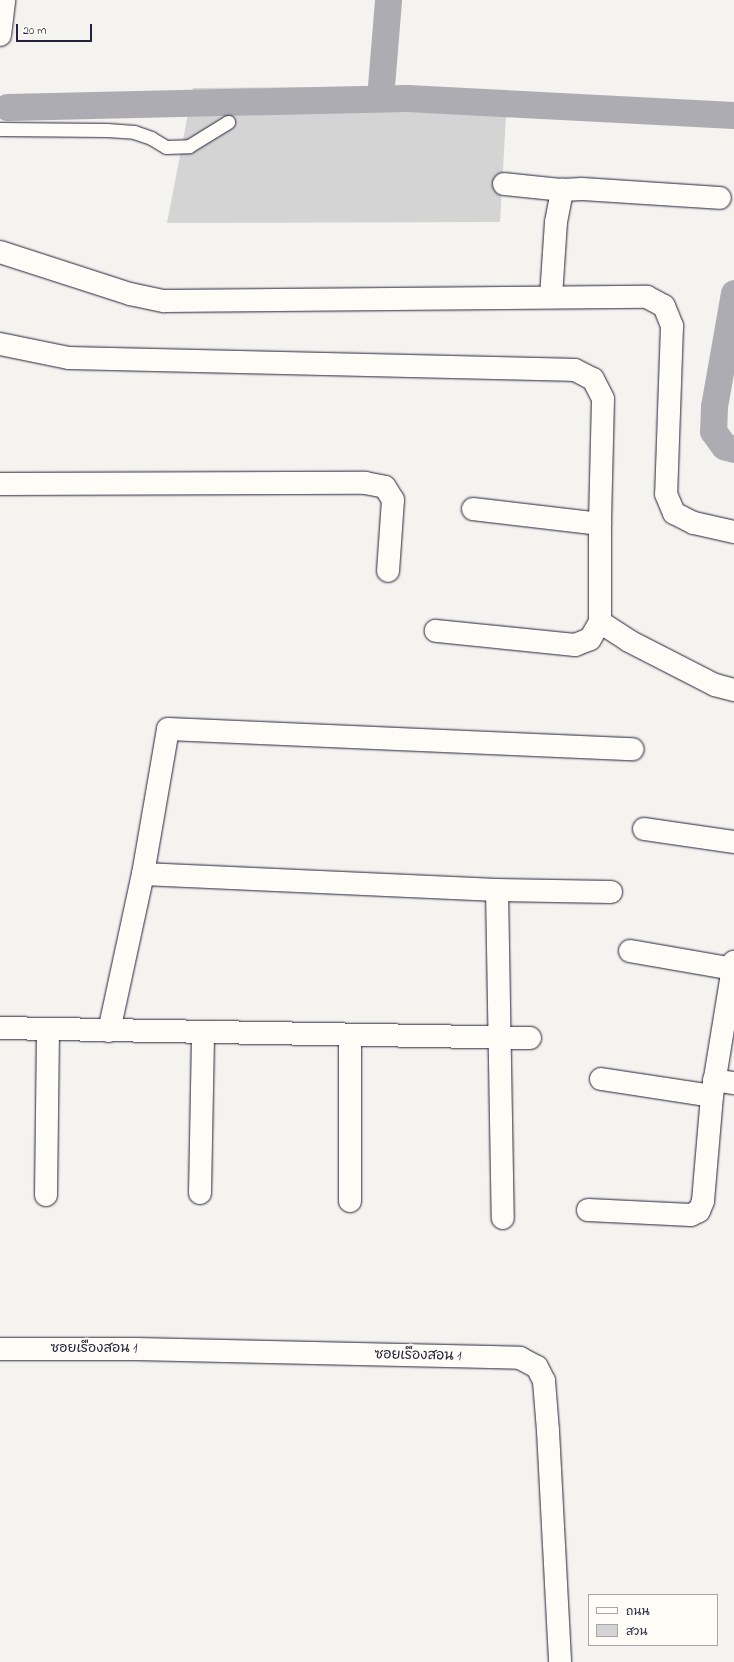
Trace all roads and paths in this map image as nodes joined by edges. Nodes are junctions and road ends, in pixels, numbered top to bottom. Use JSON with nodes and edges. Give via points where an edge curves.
{"nodes":[{"id":1,"x":4,"y":0,"type":"edge"},
{"id":2,"x":0,"y":36,"type":"edge"},
{"id":3,"x":228,"y":122,"type":"dead end"},
{"id":4,"x":0,"y":129,"type":"edge"},
{"id":5,"x":504,"y":184,"type":"dead end"},
{"id":6,"x":562,"y":190,"type":"junction"},
{"id":7,"x":720,"y":198,"type":"dead end"},
{"id":8,"x":0,"y":252,"type":"edge"},
{"id":9,"x":552,"y":297,"type":"junction"},
{"id":10,"x":0,"y":344,"type":"edge"},
{"id":11,"x":0,"y":484,"type":"edge"},
{"id":12,"x":473,"y":509,"type":"dead end"},
{"id":13,"x":600,"y":524,"type":"junction"},
{"id":14,"x":734,"y":532,"type":"edge"},
{"id":15,"x":388,"y":571,"type":"dead end"},
{"id":16,"x":600,"y":622,"type":"junction"},
{"id":17,"x":436,"y":631,"type":"dead end"},
{"id":18,"x":734,"y":690,"type":"edge"},
{"id":19,"x":633,"y":749,"type":"dead end"},
{"id":20,"x":644,"y":829,"type":"dead end"},
{"id":21,"x":734,"y":842,"type":"edge"},
{"id":22,"x":144,"y":874,"type":"junction"},
{"id":23,"x":497,"y":890,"type":"junction"},
{"id":24,"x":611,"y":892,"type":"dead end"},
{"id":25,"x":630,"y":951,"type":"dead end"},
{"id":26,"x":733,"y":966,"type":"edge"},
{"id":27,"x":0,"y":1028,"type":"edge"},
{"id":28,"x":48,"y":1029,"type":"junction"},
{"id":29,"x":109,"y":1031,"type":"junction"},
{"id":30,"x":203,"y":1033,"type":"junction"},
{"id":31,"x":350,"y":1035,"type":"junction"},
{"id":32,"x":500,"y":1038,"type":"junction"},
{"id":33,"x":530,"y":1038,"type":"dead end"},
{"id":34,"x":601,"y":1079,"type":"dead end"},
{"id":35,"x":720,"y":1086,"type":"edge"},
{"id":36,"x":200,"y":1193,"type":"dead end"},
{"id":37,"x":46,"y":1195,"type":"dead end"},
{"id":38,"x":350,"y":1201,"type":"dead end"},
{"id":39,"x":588,"y":1210,"type":"dead end"},
{"id":40,"x":503,"y":1218,"type":"dead end"},
{"id":41,"x":0,"y":1349,"type":"edge"},
{"id":42,"x":560,"y":1662,"type":"edge"}],
"edges":[{"from":1,"to":2,"type":"street"},
{"from":3,"to":4,"type":"lane","via":[[189,146],[166,147],[134,132]]},
{"from":5,"to":6,"type":"street"},
{"from":6,"to":7,"type":"street","via":[[582,189]]},
{"from":6,"to":9,"type":"street","via":[[556,222]]},
{"from":8,"to":9,"type":"street","via":[[130,294],[164,301]]},
{"from":9,"to":14,"type":"street","via":[[647,297],[664,306],[672,326],[666,494],[674,513],[694,523]]},
{"from":10,"to":13,"type":"street","via":[[69,358],[575,370],[593,379],[603,399]]},
{"from":11,"to":15,"type":"street","via":[[364,483],[385,487],[393,500]]},
{"from":12,"to":13,"type":"street"},
{"from":13,"to":16,"type":"street"},
{"from":16,"to":17,"type":"street","via":[[590,639],[575,645]]},
{"from":16,"to":18,"type":"street","via":[[628,641],[715,685]]},
{"from":19,"to":22,"type":"street","via":[[168,728]]},
{"from":20,"to":21,"type":"street"},
{"from":22,"to":23,"type":"street"},
{"from":22,"to":29,"type":"street"},
{"from":23,"to":24,"type":"street"},
{"from":23,"to":32,"type":"street"},
{"from":25,"to":26,"type":"street"},
{"from":26,"to":35,"type":"street"},
{"from":27,"to":28,"type":"street"},
{"from":28,"to":29,"type":"street"},
{"from":28,"to":37,"type":"street"},
{"from":29,"to":30,"type":"street"},
{"from":30,"to":31,"type":"street"},
{"from":30,"to":36,"type":"street"},
{"from":31,"to":32,"type":"street"},
{"from":31,"to":38,"type":"street"},
{"from":32,"to":33,"type":"street"},
{"from":32,"to":40,"type":"street"},
{"from":34,"to":35,"type":"street"},
{"from":35,"to":39,"type":"street","via":[[703,1201],[699,1211],[691,1215]]},
{"from":41,"to":42,"type":"street","name":"ซอยเรืองสอน 1","via":[[136,1349],[520,1358],[537,1367],[544,1381],[548,1431]]}]}
